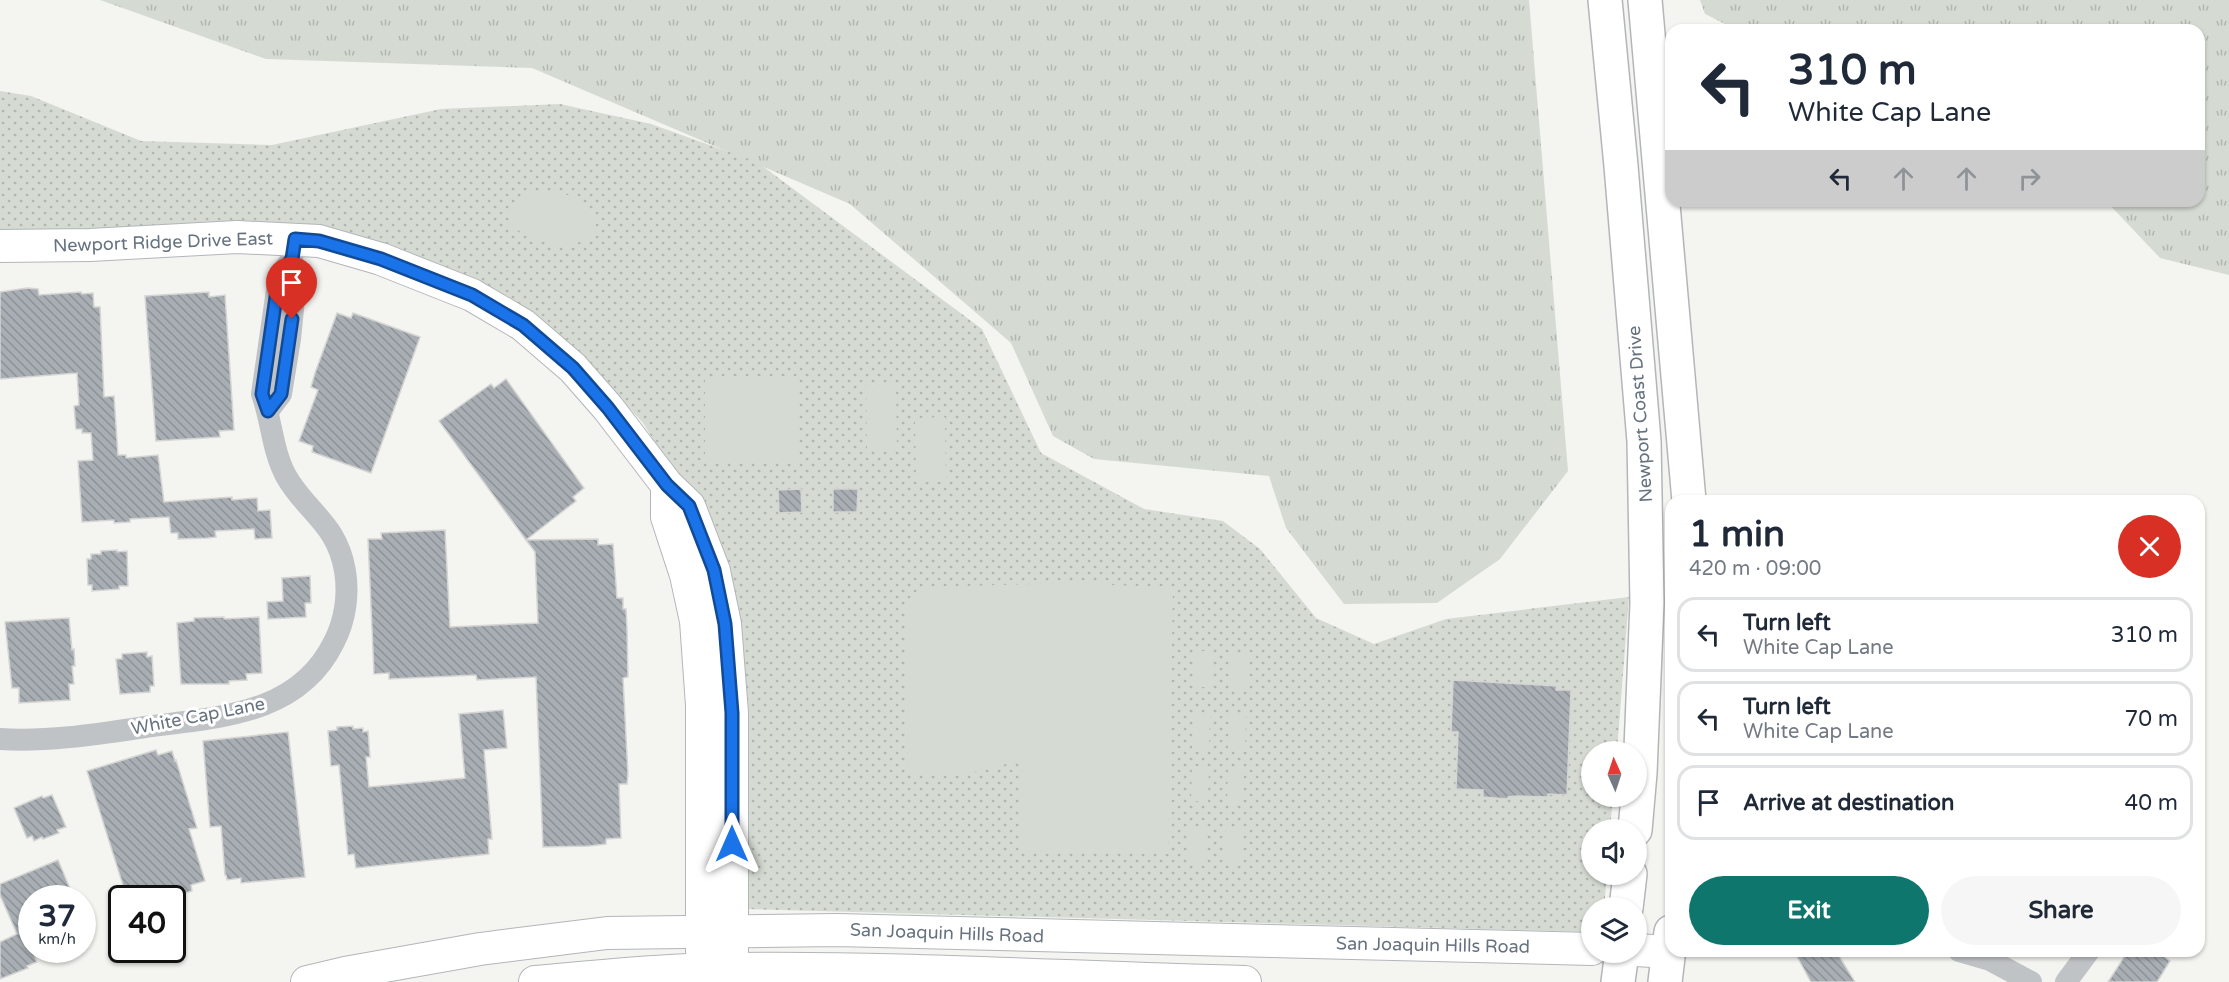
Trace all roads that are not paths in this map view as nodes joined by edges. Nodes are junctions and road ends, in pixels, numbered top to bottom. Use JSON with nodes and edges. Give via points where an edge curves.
{"nodes":[{"id":1,"x":1605,"y":0,"type":"edge"},
{"id":2,"x":1645,"y":0,"type":"edge"},
{"id":3,"x":0,"y":246,"type":"edge"},
{"id":4,"x":293,"y":249,"type":"junction"},
{"id":5,"x":1688,"y":495,"type":"edge"},
{"id":6,"x":0,"y":739,"type":"edge"},
{"id":7,"x":1636,"y":819,"type":"edge"},
{"id":8,"x":717,"y":932,"type":"junction"},
{"id":9,"x":1581,"y":949,"type":"edge"},
{"id":10,"x":1647,"y":952,"type":"edge"},
{"id":11,"x":1665,"y":955,"type":"edge"},
{"id":12,"x":1980,"y":957,"type":"edge"},
{"id":13,"x":2085,"y":957,"type":"edge"},
{"id":14,"x":1621,"y":963,"type":"edge"},
{"id":15,"x":717,"y":976,"type":"edge"},
{"id":16,"x":307,"y":982,"type":"edge"},
{"id":17,"x":535,"y":982,"type":"edge"},
{"id":18,"x":1245,"y":982,"type":"edge"},
{"id":19,"x":1618,"y":982,"type":"edge"},
{"id":20,"x":2031,"y":982,"type":"edge"},
{"id":21,"x":2066,"y":982,"type":"edge"}],
"edges":[{"from":1,"to":7,"type":"main road","name":"Newport Coast Drive","via":[[1644,441],[1647,603]]},
{"from":2,"to":5,"type":"main road"},
{"from":3,"to":4,"type":"main road","name":"Newport Ridge Drive East","via":[[237,237]]},
{"from":4,"to":6,"type":"street","name":"White Cap Lane","via":[[296,279],[290,339],[281,394],[268,411],[276,454],[286,477],[323,520],[340,552],[346,584],[345,610],[330,652],[305,682],[261,707],[191,721],[70,736]]},
{"from":4,"to":8,"type":"main road","name":"Newport Ridge Drive East","via":[[319,241],[381,259],[472,295],[523,325],[573,368],[667,485],[667,516],[696,621]]},
{"from":8,"to":9,"type":"main road","name":"San Joaquin Hills Road","via":[[837,930]]},
{"from":8,"to":15,"type":"main road","name":"Newport Ridge Drive East"},
{"from":8,"to":16,"type":"main road","name":"San Joaquin Hills Road","via":[[607,933],[491,947]]},
{"from":10,"to":11,"type":"main road"},
{"from":12,"to":20,"type":"street"},
{"from":13,"to":21,"type":"street"},
{"from":14,"to":19,"type":"main road"},
{"from":15,"to":17,"type":"main road"},
{"from":15,"to":18,"type":"main road","via":[[816,968]]}]}
